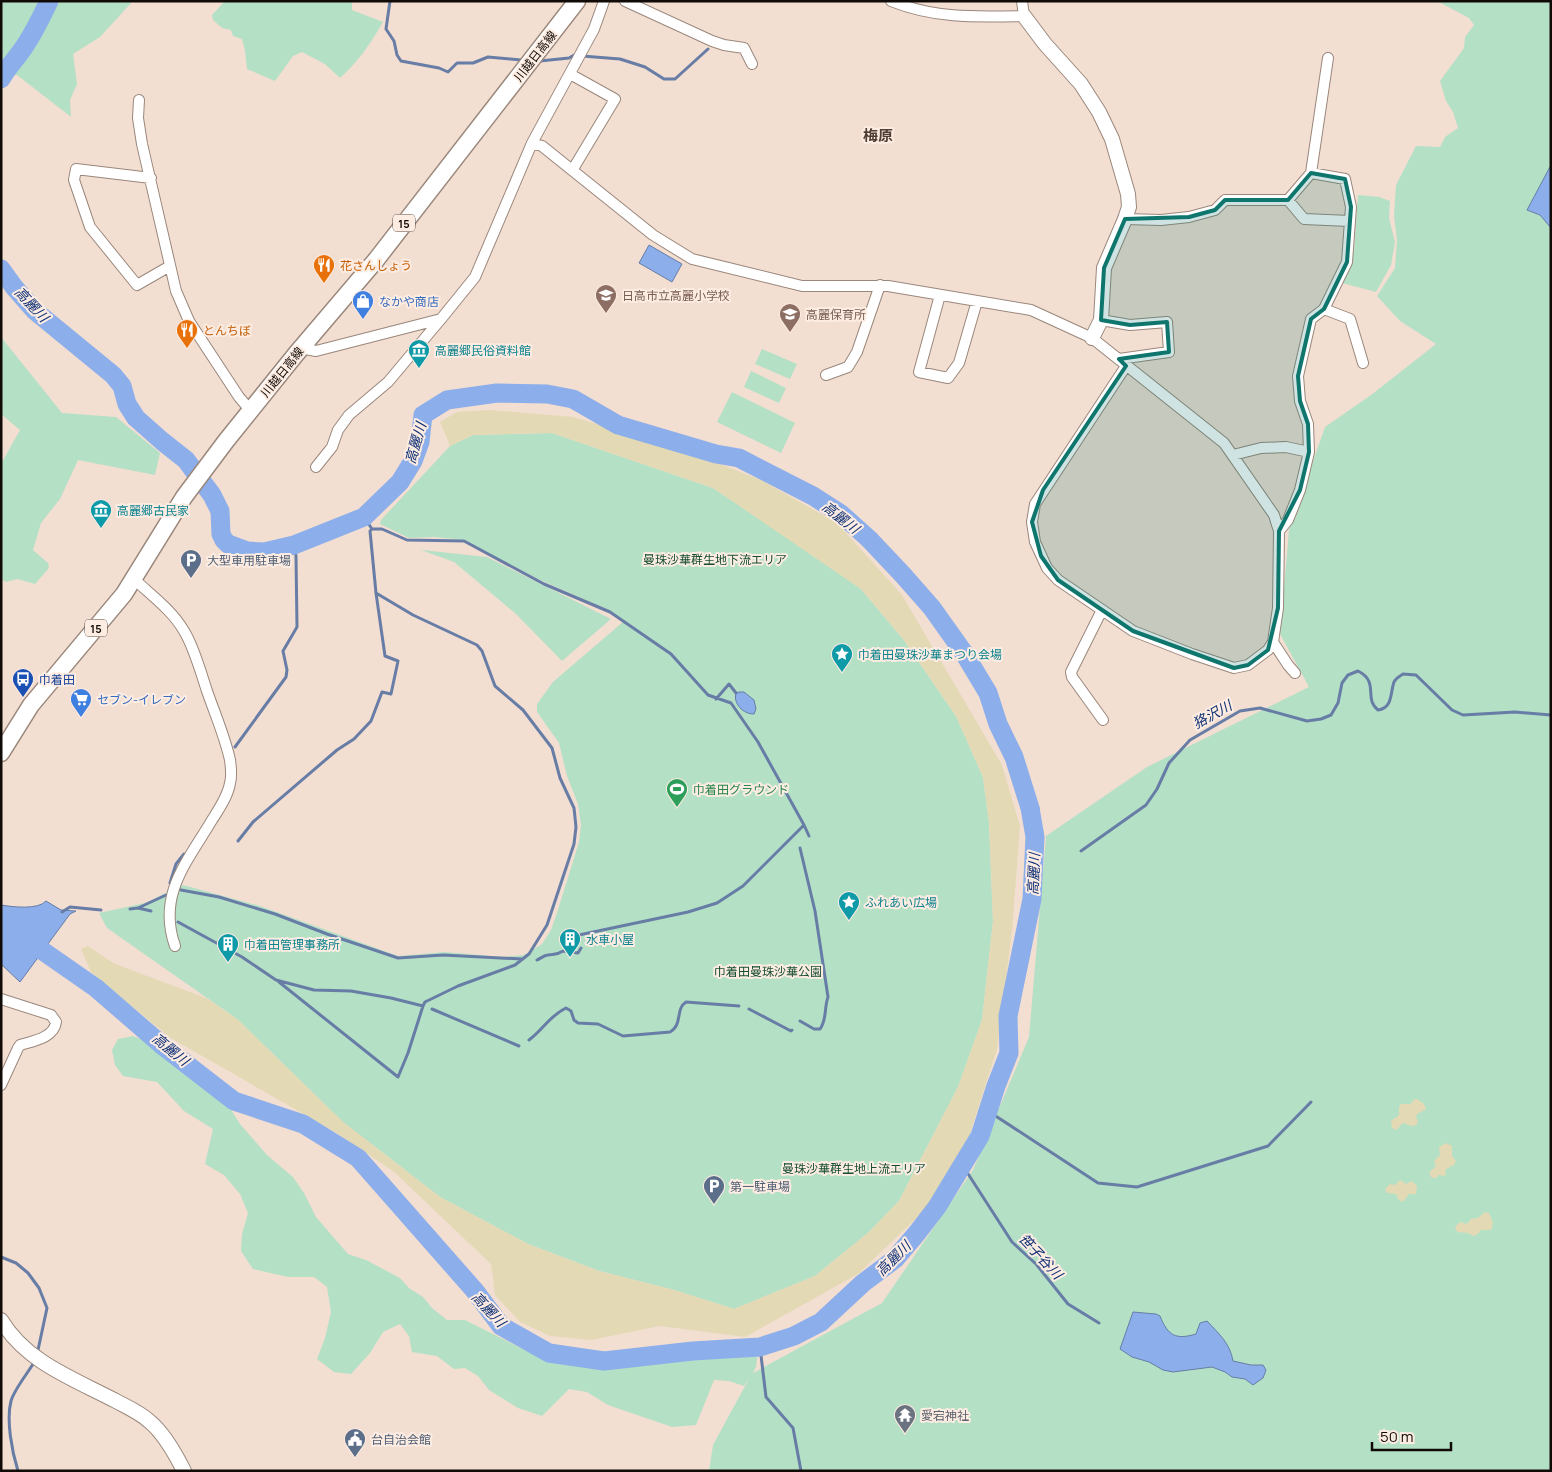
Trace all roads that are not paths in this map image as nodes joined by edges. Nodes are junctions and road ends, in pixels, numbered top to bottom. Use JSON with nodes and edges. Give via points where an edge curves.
{"nodes":[{"id":1,"x":577,"y":1,"type":"edge"},
{"id":2,"x":604,"y":1,"type":"edge"},
{"id":3,"x":625,"y":1,"type":"edge"},
{"id":4,"x":891,"y":1,"type":"edge"},
{"id":5,"x":1022,"y":1,"type":"edge"},
{"id":6,"x":1024,"y":16,"type":"junction"},
{"id":7,"x":1328,"y":58,"type":"dead end"},
{"id":8,"x":752,"y":64,"type":"dead end"},
{"id":9,"x":570,"y":74,"type":"junction"},
{"id":10,"x":139,"y":100,"type":"dead end"},
{"id":11,"x":532,"y":143,"type":"junction"},
{"id":12,"x":573,"y":170,"type":"junction"},
{"id":13,"x":1311,"y":173,"type":"junction"},
{"id":14,"x":150,"y":178,"type":"junction"},
{"id":15,"x":1288,"y":200,"type":"junction"},
{"id":16,"x":1125,"y":219,"type":"junction"},
{"id":17,"x":1350,"y":221,"type":"junction"},
{"id":18,"x":170,"y":266,"type":"junction"},
{"id":19,"x":880,"y":285,"type":"junction"},
{"id":20,"x":940,"y":295,"type":"junction"},
{"id":21,"x":977,"y":302,"type":"junction"},
{"id":22,"x":1324,"y":310,"type":"junction"},
{"id":23,"x":441,"y":319,"type":"junction"},
{"id":24,"x":1101,"y":320,"type":"junction"},
{"id":25,"x":1092,"y":338,"type":"junction"},
{"id":26,"x":301,"y":348,"type":"junction"},
{"id":27,"x":1123,"y":362,"type":"junction"},
{"id":28,"x":1363,"y":363,"type":"dead end"},
{"id":29,"x":826,"y":375,"type":"dead end"},
{"id":30,"x":251,"y":411,"type":"junction"},
{"id":31,"x":1309,"y":452,"type":"junction"},
{"id":32,"x":1233,"y":455,"type":"junction"},
{"id":33,"x":316,"y":467,"type":"dead end"},
{"id":34,"x":1279,"y":531,"type":"junction"},
{"id":35,"x":134,"y":579,"type":"junction"},
{"id":36,"x":1102,"y":610,"type":"junction"},
{"id":37,"x":1273,"y":642,"type":"junction"},
{"id":38,"x":1295,"y":673,"type":"dead end"},
{"id":39,"x":1103,"y":720,"type":"dead end"},
{"id":40,"x":1,"y":753,"type":"edge"},
{"id":41,"x":175,"y":946,"type":"dead end"},
{"id":42,"x":1,"y":999,"type":"edge"},
{"id":43,"x":1,"y":1085,"type":"edge"},
{"id":44,"x":1,"y":1320,"type":"edge"},
{"id":45,"x":184,"y":1471,"type":"edge"}],
"edges":[{"from":1,"to":26,"type":"main road","name":"川越日高線","number":"15","via":[[382,252]]},
{"from":2,"to":9,"type":"street","via":[[594,29]]},
{"from":3,"to":8,"type":"street","via":[[724,45],[744,48]]},
{"from":4,"to":6,"type":"street","via":[[930,14]]},
{"from":5,"to":6,"type":"street"},
{"from":6,"to":16,"type":"street","via":[[1081,84],[1099,112],[1112,139],[1128,194]]},
{"from":7,"to":13,"type":"street"},
{"from":9,"to":11,"type":"street"},
{"from":9,"to":12,"type":"street","via":[[615,98]]},
{"from":10,"to":14,"type":"street","via":[[138,118]]},
{"from":11,"to":12,"type":"street","via":[[542,146]]},
{"from":11,"to":23,"type":"street","via":[[475,277]]},
{"from":12,"to":19,"type":"street","via":[[653,235],[692,260],[802,286]]},
{"from":13,"to":15,"type":"street"},
{"from":13,"to":17,"type":"street","via":[[1345,179],[1351,207]]},
{"from":14,"to":18,"type":"street"},
{"from":14,"to":18,"type":"street","via":[[76,169],[74,180],[90,227],[136,285]]},
{"from":15,"to":16,"type":"street","via":[[1225,200],[1215,210],[1189,217]]},
{"from":15,"to":17,"type":"street","via":[[1304,219]]},
{"from":16,"to":24,"type":"street","via":[[1104,268]]},
{"from":17,"to":22,"type":"street","via":[[1347,262]]},
{"from":18,"to":30,"type":"street","via":[[189,322]]},
{"from":19,"to":20,"type":"street"},
{"from":19,"to":29,"type":"street","via":[[857,352],[848,367]]},
{"from":20,"to":21,"type":"street"},
{"from":20,"to":21,"type":"street","via":[[919,372],[948,378],[959,362]]},
{"from":21,"to":25,"type":"street","via":[[1031,310]]},
{"from":22,"to":28,"type":"street","via":[[1350,319]]},
{"from":22,"to":31,"type":"street","via":[[1311,318],[1298,376],[1300,401],[1308,424]]},
{"from":23,"to":26,"type":"street","via":[[316,351]]},
{"from":23,"to":33,"type":"street","via":[[388,382],[349,415],[338,430],[332,447]]},
{"from":24,"to":25,"type":"street"},
{"from":24,"to":27,"type":"street","via":[[1130,325],[1166,322],[1169,352]]},
{"from":25,"to":27,"type":"street"},
{"from":26,"to":30,"type":"main road","name":"川越日高線","number":"15"},
{"from":27,"to":32,"type":"street","via":[[1224,443]]},
{"from":27,"to":36,"type":"street","via":[[1035,504],[1032,522],[1035,542],[1047,568],[1058,580]]},
{"from":30,"to":35,"type":"main road","name":"川越日高線","number":"15","via":[[184,497]]},
{"from":31,"to":32,"type":"street","via":[[1286,446]]},
{"from":31,"to":34,"type":"street","via":[[1300,490],[1288,520]]},
{"from":32,"to":34,"type":"street","via":[[1274,514]]},
{"from":34,"to":37,"type":"street","via":[[1278,608]]},
{"from":35,"to":40,"type":"main road","name":"川越日高線","number":"15","via":[[31,705]]},
{"from":35,"to":41,"type":"street","via":[[166,607],[185,631],[230,763],[227,793],[173,888],[168,910]]},
{"from":36,"to":37,"type":"street","via":[[1133,631],[1234,668],[1248,665],[1268,650]]},
{"from":36,"to":39,"type":"street","via":[[1071,672]]},
{"from":37,"to":38,"type":"street"},
{"from":42,"to":43,"type":"street","via":[[51,1015],[56,1022],[50,1034],[18,1048]]},
{"from":44,"to":45,"type":"street","via":[[13,1338],[38,1359],[149,1421],[162,1434]]}]}
